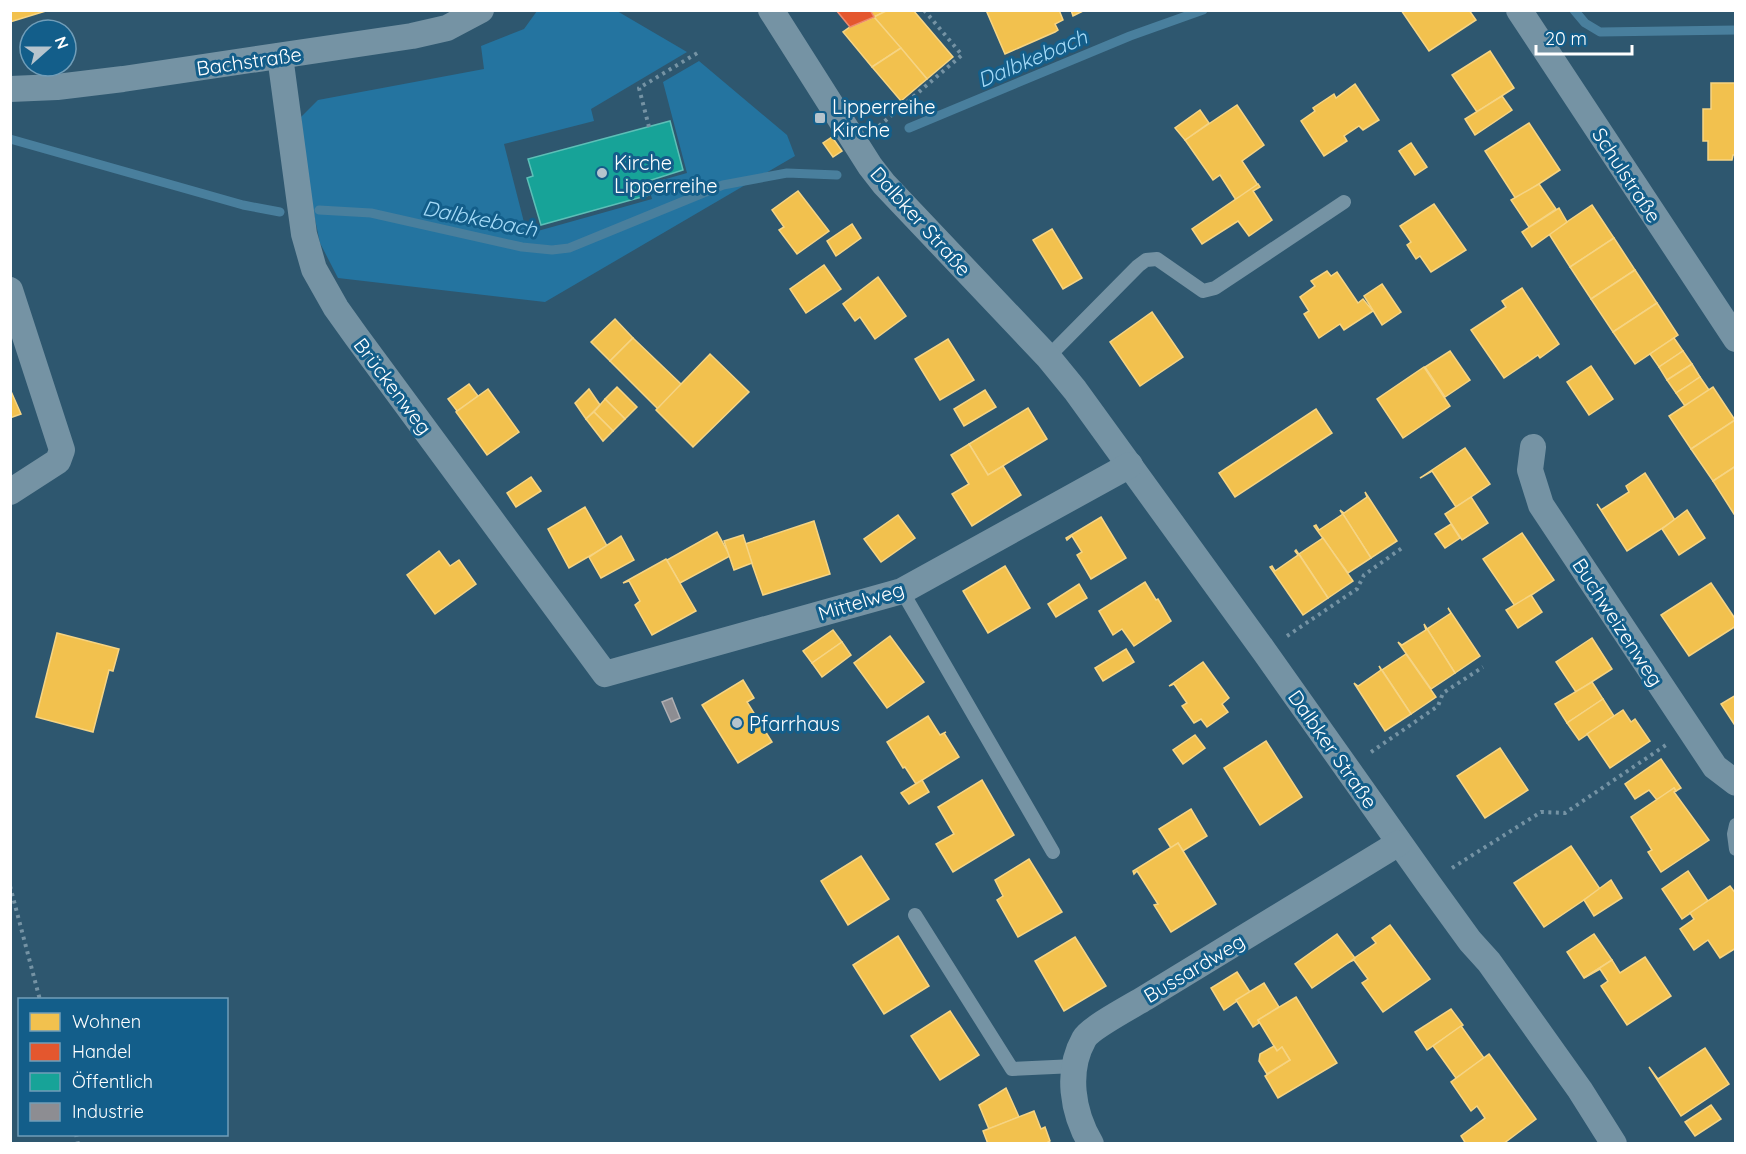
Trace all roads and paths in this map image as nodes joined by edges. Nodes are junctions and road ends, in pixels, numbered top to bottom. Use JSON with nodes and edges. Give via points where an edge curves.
{"nodes":[{"id":1,"x":482,"y":10,"type":"edge"},
{"id":2,"x":771,"y":10,"type":"edge"},
{"id":3,"x":924,"y":10,"type":"edge"},
{"id":4,"x":1519,"y":10,"type":"edge"},
{"id":5,"x":699,"y":52,"type":"dead end"},
{"id":6,"x":280,"y":56,"type":"junction"},
{"id":7,"x":10,"y":89,"type":"edge"},
{"id":8,"x":649,"y":127,"type":"dead end"},
{"id":9,"x":878,"y":128,"type":"dead end"},
{"id":10,"x":1344,"y":202,"type":"dead end"},
{"id":11,"x":10,"y":290,"type":"edge"},
{"id":12,"x":1736,"y":339,"type":"edge"},
{"id":13,"x":1048,"y":357,"type":"junction"},
{"id":14,"x":1533,"y":447,"type":"dead end"},
{"id":15,"x":1130,"y":465,"type":"junction"},
{"id":16,"x":10,"y":492,"type":"edge"},
{"id":17,"x":1402,"y":548,"type":"dead end"},
{"id":18,"x":902,"y":591,"type":"junction"},
{"id":19,"x":1264,"y":651,"type":"junction"},
{"id":20,"x":1483,"y":667,"type":"dead end"},
{"id":21,"x":605,"y":674,"type":"joint"},
{"id":22,"x":1689,"y":729,"type":"junction"},
{"id":23,"x":1347,"y":768,"type":"junction"},
{"id":24,"x":1736,"y":783,"type":"edge"},
{"id":25,"x":1736,"y":825,"type":"edge"},
{"id":26,"x":1399,"y":843,"type":"junction"},
{"id":27,"x":1736,"y":849,"type":"edge"},
{"id":28,"x":1053,"y":852,"type":"dead end"},
{"id":29,"x":1428,"y":883,"type":"junction"},
{"id":30,"x":10,"y":886,"type":"edge"},
{"id":31,"x":915,"y":915,"type":"dead end"},
{"id":32,"x":40,"y":998,"type":"edge"},
{"id":33,"x":1075,"y":1066,"type":"junction"},
{"id":34,"x":1091,"y":1143,"type":"edge"},
{"id":35,"x":1614,"y":1143,"type":"edge"}],
"edges":[{"from":1,"to":6,"type":"street","name":"Bachstraße","via":[[447,28],[412,36]]},
{"from":2,"to":13,"type":"street","name":"Dalbker Straße","via":[[884,184]]},
{"from":3,"to":9,"type":"path","via":[[962,55]]},
{"from":4,"to":12,"type":"street","name":"Schulstraße"},
{"from":5,"to":8,"type":"path","via":[[639,88]]},
{"from":6,"to":7,"type":"street","name":"Bachstraße","via":[[79,84]]},
{"from":6,"to":21,"type":"street","name":"Brückenweg","via":[[297,198],[314,269],[356,336]]},
{"from":10,"to":13,"type":"lane","via":[[1215,288],[1203,291],[1157,259],[1146,260]]},
{"from":11,"to":16,"type":"street","via":[[62,450],[58,460]]},
{"from":13,"to":15,"type":"street","name":"Dalbker Straße"},
{"from":14,"to":22,"type":"street","name":"Buchweizenweg","via":[[1530,470],[1541,505]]},
{"from":15,"to":18,"type":"street","name":"Mittelweg"},
{"from":15,"to":19,"type":"street","name":"Dalbker Straße"},
{"from":17,"to":19,"type":"path","via":[[1364,575],[1358,589]]},
{"from":18,"to":21,"type":"street","name":"Mittelweg"},
{"from":18,"to":28,"type":"lane"},
{"from":19,"to":23,"type":"street","name":"Dalbker Straße"},
{"from":20,"to":23,"type":"path","via":[[1443,693],[1438,706]]},
{"from":22,"to":24,"type":"street","name":"Buchweizenweg","via":[[1715,767]]},
{"from":22,"to":29,"type":"path","via":[[1565,813],[1541,812]]},
{"from":23,"to":26,"type":"street","name":"Dalbker Straße"},
{"from":25,"to":27,"type":"lane"},
{"from":26,"to":29,"type":"street","name":"Dalbker Straße"},
{"from":26,"to":33,"type":"street","name":"Bussardweg","via":[[1102,1024],[1085,1037]]},
{"from":29,"to":35,"type":"street","name":"Dalbker Straße","via":[[1489,962]]},
{"from":30,"to":32,"type":"path"},
{"from":31,"to":33,"type":"lane","via":[[1012,1069]]},
{"from":33,"to":34,"type":"street","name":"Bussardweg","via":[[1072,1088]]}]}
